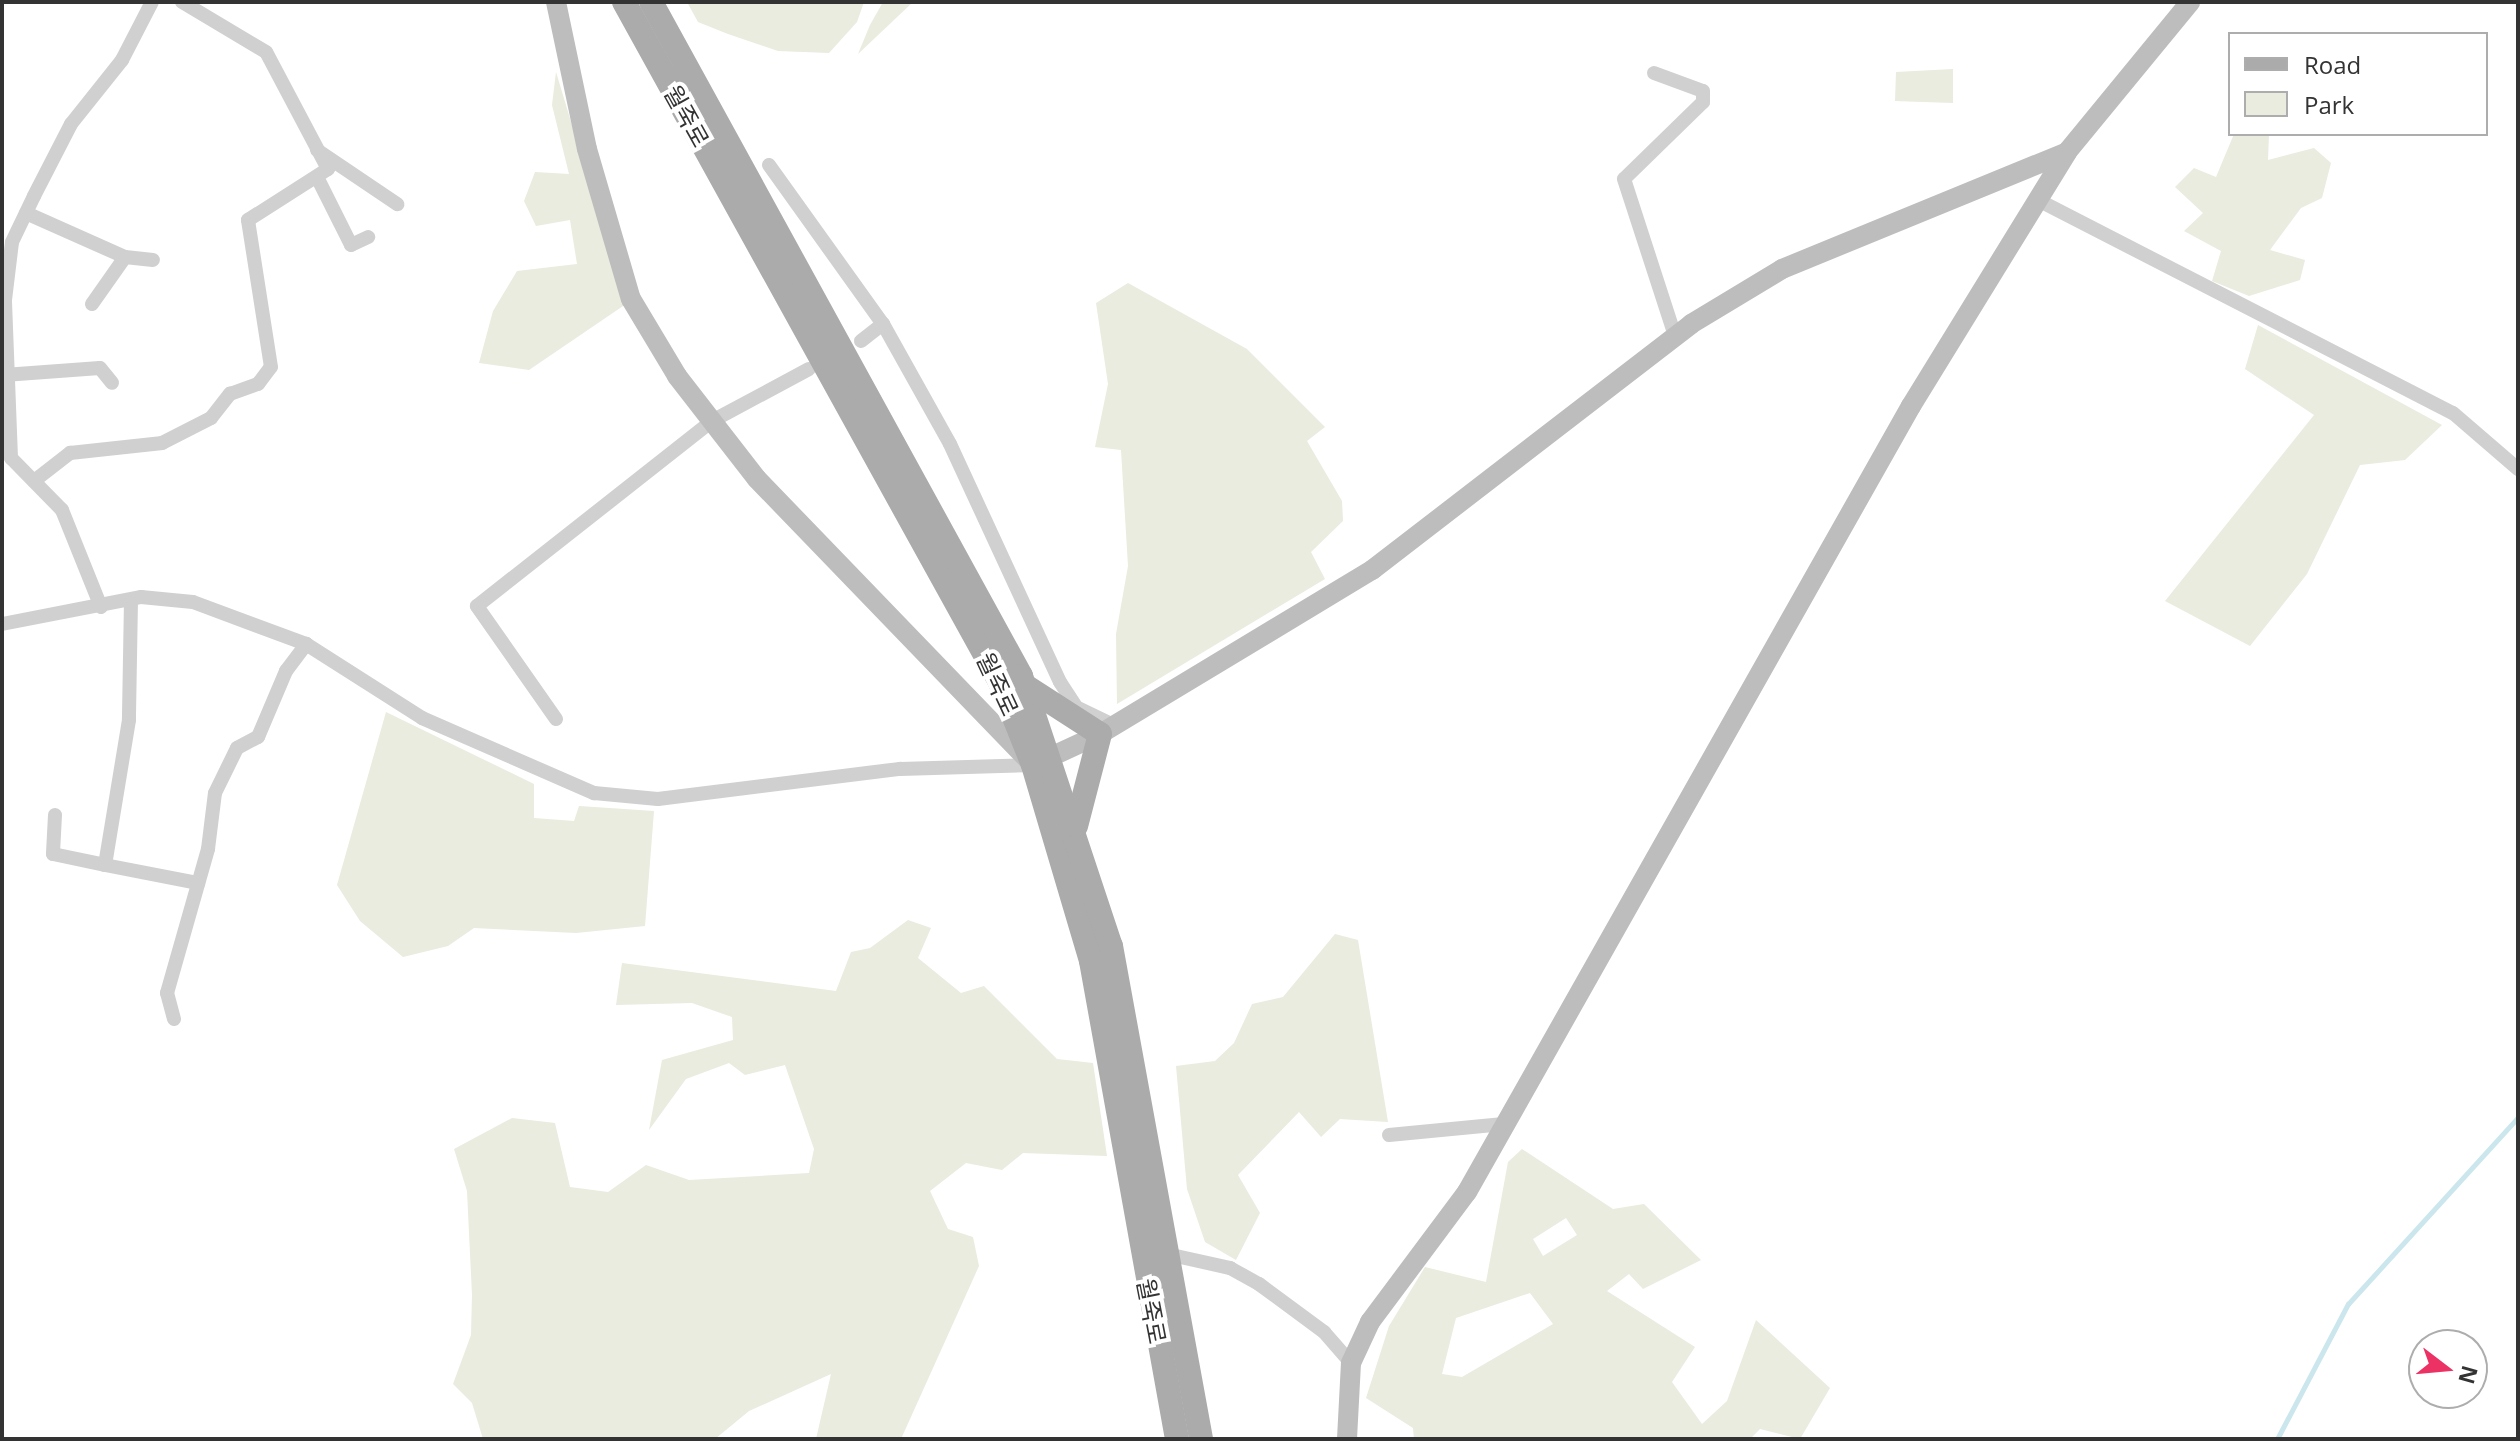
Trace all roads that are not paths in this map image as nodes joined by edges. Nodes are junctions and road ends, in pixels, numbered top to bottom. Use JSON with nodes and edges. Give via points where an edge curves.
{"nodes":[{"id":1,"x":152,"y":2,"type":"edge"},
{"id":2,"x":182,"y":2,"type":"edge"},
{"id":3,"x":556,"y":2,"type":"edge"},
{"id":4,"x":624,"y":2,"type":"edge"},
{"id":5,"x":651,"y":2,"type":"edge"},
{"id":6,"x":2190,"y":2,"type":"edge"},
{"id":7,"x":1654,"y":73,"type":"dead end"},
{"id":8,"x":316,"y":150,"type":"junction"},
{"id":9,"x":2067,"y":152,"type":"junction"},
{"id":10,"x":769,"y":165,"type":"dead end"},
{"id":11,"x":317,"y":177,"type":"junction"},
{"id":12,"x":2038,"y":200,"type":"junction"},
{"id":13,"x":397,"y":204,"type":"dead end"},
{"id":14,"x":26,"y":213,"type":"junction"},
{"id":15,"x":368,"y":237,"type":"dead end"},
{"id":16,"x":125,"y":257,"type":"junction"},
{"id":17,"x":153,"y":260,"type":"dead end"},
{"id":18,"x":92,"y":304,"type":"dead end"},
{"id":19,"x":883,"y":324,"type":"junction"},
{"id":20,"x":1675,"y":336,"type":"junction"},
{"id":21,"x":861,"y":341,"type":"dead end"},
{"id":22,"x":809,"y":369,"type":"dead end"},
{"id":23,"x":4,"y":375,"type":"junction"},
{"id":24,"x":112,"y":383,"type":"dead end"},
{"id":25,"x":712,"y":421,"type":"junction"},
{"id":26,"x":2518,"y":469,"type":"edge"},
{"id":27,"x":34,"y":481,"type":"junction"},
{"id":28,"x":131,"y":600,"type":"junction"},
{"id":29,"x":101,"y":607,"type":"junction"},
{"id":30,"x":2,"y":624,"type":"edge"},
{"id":31,"x":306,"y":644,"type":"junction"},
{"id":32,"x":1024,"y":685,"type":"junction"},
{"id":33,"x":556,"y":719,"type":"dead end"},
{"id":34,"x":1107,"y":730,"type":"junction"},
{"id":35,"x":1042,"y":761,"type":"junction"},
{"id":36,"x":55,"y":815,"type":"dead end"},
{"id":37,"x":1076,"y":826,"type":"junction"},
{"id":38,"x":105,"y":865,"type":"junction"},
{"id":39,"x":198,"y":883,"type":"junction"},
{"id":40,"x":174,"y":1019,"type":"dead end"},
{"id":41,"x":1503,"y":1124,"type":"junction"},
{"id":42,"x":1389,"y":1135,"type":"dead end"},
{"id":43,"x":1167,"y":1254,"type":"junction"},
{"id":44,"x":1351,"y":1363,"type":"junction"},
{"id":45,"x":1177,"y":1439,"type":"edge"},
{"id":46,"x":1201,"y":1439,"type":"edge"},
{"id":47,"x":1347,"y":1439,"type":"edge"}],
"edges":[{"from":1,"to":14,"type":"street","via":[[122,60],[71,124]]},
{"from":2,"to":8,"type":"street","via":[[266,52]]},
{"from":3,"to":25,"type":"street","via":[[587,149],[631,299]]},
{"from":4,"to":35,"type":"main road","name":"월죽로"},
{"from":5,"to":32,"type":"main road","name":"월죽로"},
{"from":6,"to":9,"type":"street"},
{"from":7,"to":20,"type":"street","via":[[1703,91],[1703,102],[1624,179]]},
{"from":8,"to":11,"type":"street","via":[[328,169]]},
{"from":8,"to":13,"type":"street"},
{"from":9,"to":12,"type":"street"},
{"from":9,"to":20,"type":"street","via":[[1782,269]]},
{"from":10,"to":19,"type":"street"},
{"from":11,"to":15,"type":"street","via":[[351,245]]},
{"from":11,"to":27,"type":"street","via":[[248,220],[271,367],[258,384],[230,394],[211,418],[162,443],[70,453]]},
{"from":12,"to":26,"type":"street","via":[[2453,413]]},
{"from":12,"to":41,"type":"street","via":[[1911,406]]},
{"from":14,"to":16,"type":"street"},
{"from":14,"to":23,"type":"street","via":[[12,242]]},
{"from":16,"to":17,"type":"street"},
{"from":16,"to":18,"type":"street"},
{"from":19,"to":21,"type":"street"},
{"from":19,"to":34,"type":"street","via":[[950,444],[1060,682],[1076,707]]},
{"from":20,"to":34,"type":"street","via":[[1372,570]]},
{"from":22,"to":25,"type":"street"},
{"from":23,"to":24,"type":"street","via":[[100,368]]},
{"from":23,"to":27,"type":"street","via":[[11,458]]},
{"from":25,"to":33,"type":"street","via":[[477,606]]},
{"from":25,"to":35,"type":"street","via":[[757,479]]},
{"from":27,"to":29,"type":"street","via":[[62,510]]},
{"from":28,"to":29,"type":"street"},
{"from":28,"to":31,"type":"street","via":[[193,602]]},
{"from":28,"to":38,"type":"street","via":[[129,720]]},
{"from":29,"to":30,"type":"street"},
{"from":31,"to":35,"type":"street","via":[[422,718],[594,793],[658,799],[900,769]]},
{"from":31,"to":39,"type":"street","via":[[286,671],[258,737],[237,748],[215,793]]},
{"from":32,"to":34,"type":"main road"},
{"from":32,"to":35,"type":"main road","name":"월죽로"},
{"from":34,"to":35,"type":"street"},
{"from":34,"to":37,"type":"main road"},
{"from":35,"to":37,"type":"main road","name":"월죽로"},
{"from":35,"to":45,"type":"main road","name":"월죽로","via":[[1091,961]]},
{"from":36,"to":38,"type":"street","via":[[53,854]]},
{"from":37,"to":43,"type":"main road","name":"월죽로","via":[[1111,946]]},
{"from":38,"to":39,"type":"street"},
{"from":39,"to":40,"type":"street","via":[[167,993]]},
{"from":41,"to":42,"type":"street"},
{"from":41,"to":44,"type":"street","via":[[1447,1224],[1370,1322]]},
{"from":43,"to":44,"type":"street","via":[[1230,1268],[1259,1284],[1324,1332]]},
{"from":43,"to":46,"type":"main road","name":"월죽로"},
{"from":44,"to":47,"type":"street"}]}
